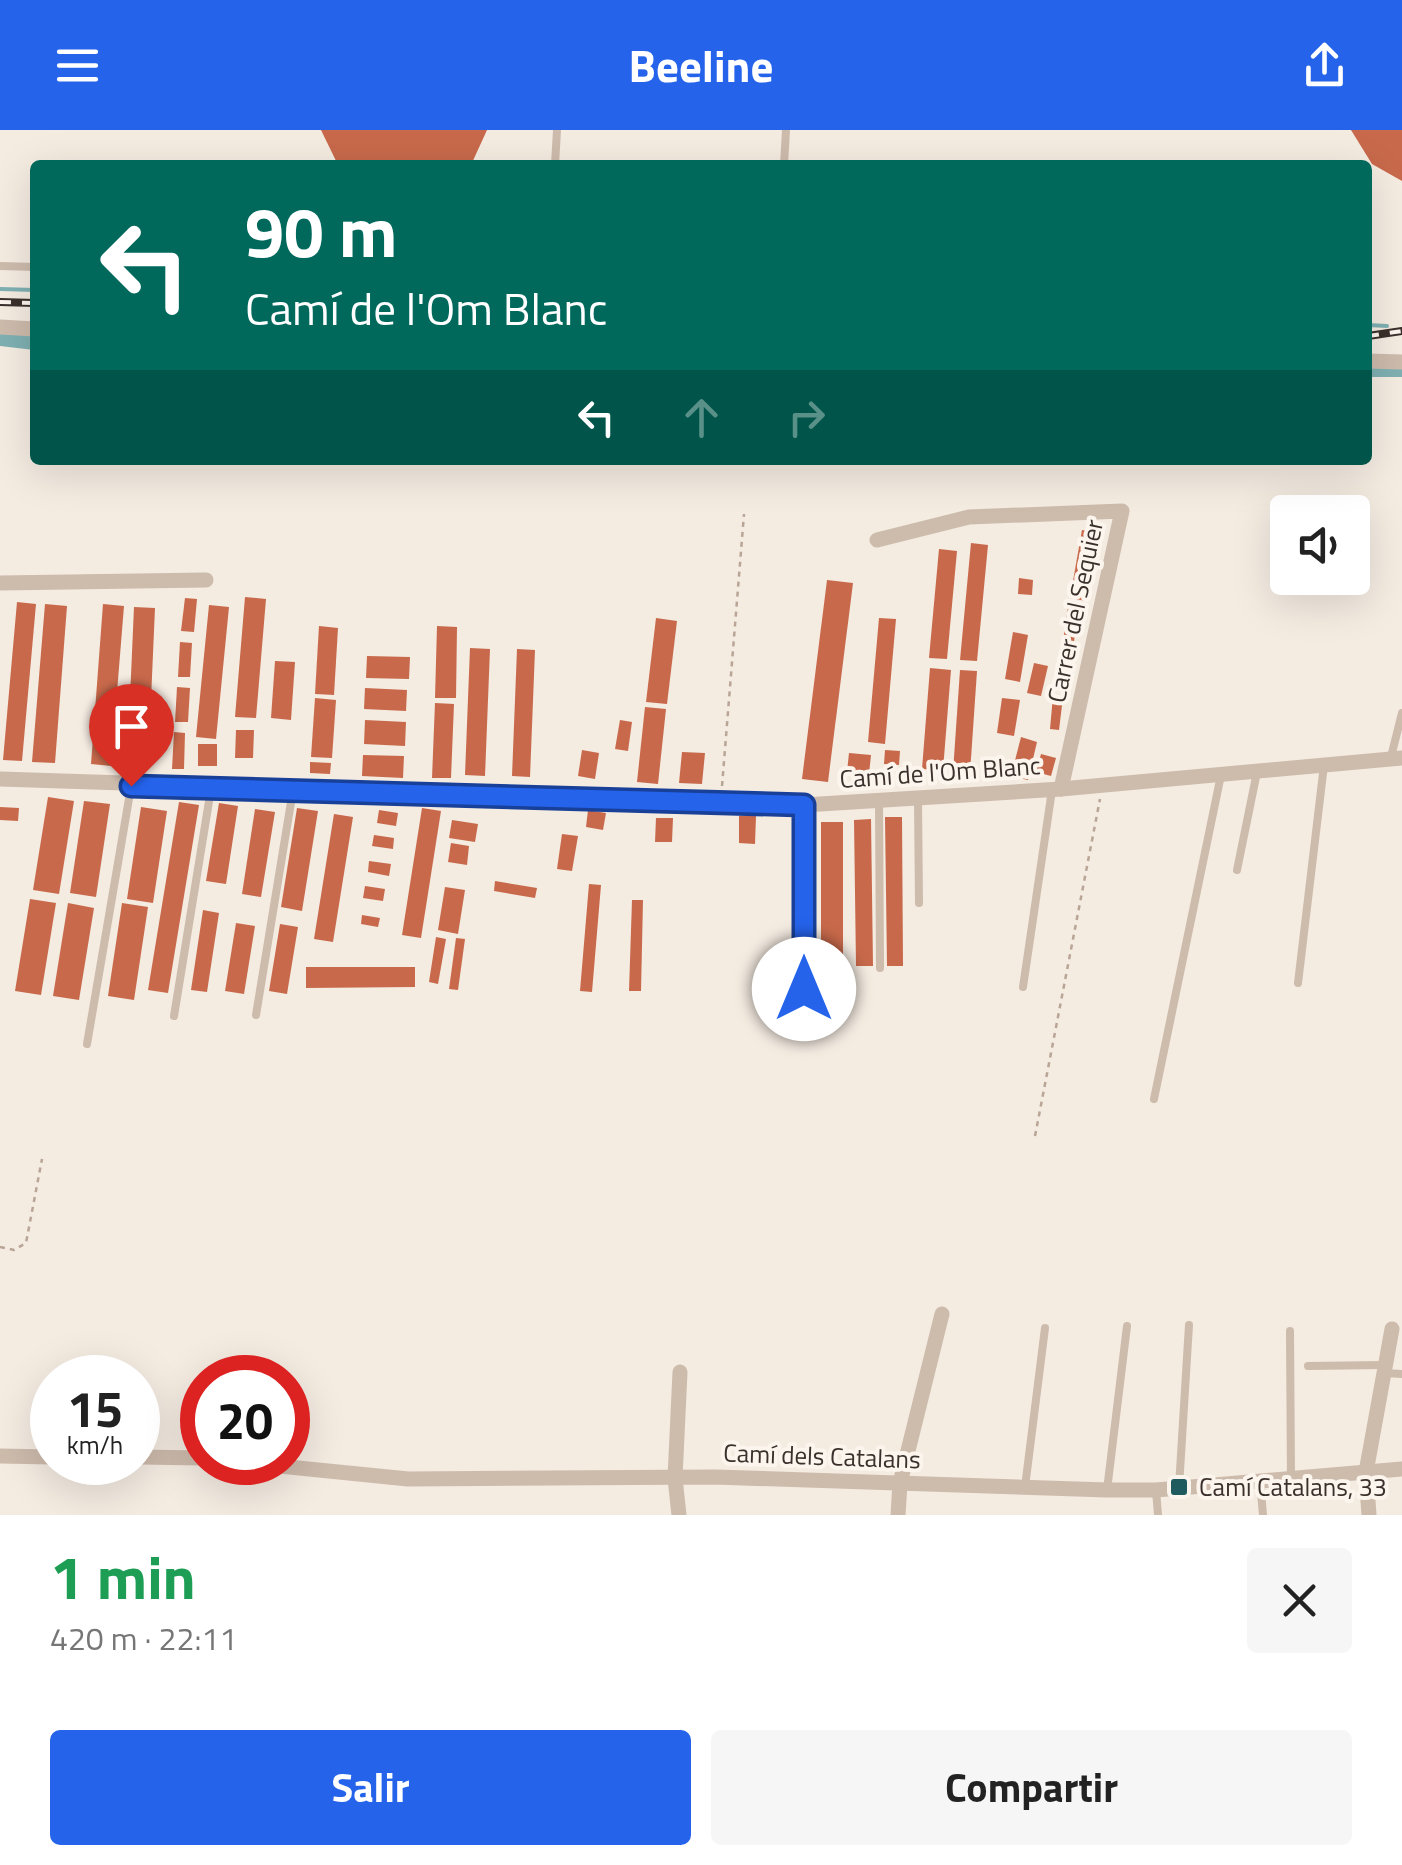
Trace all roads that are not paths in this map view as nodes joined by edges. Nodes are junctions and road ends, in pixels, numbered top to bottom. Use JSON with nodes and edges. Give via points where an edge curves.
{"nodes":[{"id":1,"x":556,"y":130,"type":"edge"},
{"id":2,"x":786,"y":130,"type":"edge"},
{"id":3,"x":555,"y":160,"type":"edge"},
{"id":4,"x":784,"y":160,"type":"edge"},
{"id":5,"x":0,"y":266,"type":"edge"},
{"id":6,"x":30,"y":267,"type":"edge"},
{"id":7,"x":0,"y":327,"type":"edge"},
{"id":8,"x":30,"y":330,"type":"edge"},
{"id":9,"x":1372,"y":361,"type":"edge"},
{"id":10,"x":1402,"y":362,"type":"edge"},
{"id":11,"x":877,"y":540,"type":"dead end"},
{"id":12,"x":206,"y":580,"type":"dead end"},
{"id":13,"x":0,"y":582,"type":"edge"},
{"id":14,"x":1402,"y":713,"type":"edge"},
{"id":15,"x":1396,"y":758,"type":"edge"},
{"id":16,"x":1324,"y":763,"type":"junction"},
{"id":17,"x":1257,"y":770,"type":"junction"},
{"id":18,"x":1221,"y":773,"type":"junction"},
{"id":19,"x":0,"y":779,"type":"edge"},
{"id":20,"x":131,"y":786,"type":"junction"},
{"id":21,"x":212,"y":788,"type":"junction"},
{"id":22,"x":294,"y":790,"type":"junction"},
{"id":23,"x":1056,"y":790,"type":"junction"},
{"id":24,"x":918,"y":799,"type":"junction"},
{"id":25,"x":879,"y":802,"type":"junction"},
{"id":26,"x":804,"y":805,"type":"junction"},
{"id":27,"x":1237,"y":870,"type":"dead end"},
{"id":28,"x":919,"y":903,"type":"dead end"},
{"id":29,"x":880,"y":968,"type":"dead end"},
{"id":30,"x":1298,"y":984,"type":"dead end"},
{"id":31,"x":1023,"y":987,"type":"dead end"},
{"id":32,"x":804,"y":989,"type":"dead end"},
{"id":33,"x":174,"y":1016,"type":"dead end"},
{"id":34,"x":256,"y":1016,"type":"dead end"},
{"id":35,"x":87,"y":1044,"type":"dead end"},
{"id":36,"x":1154,"y":1099,"type":"dead end"},
{"id":37,"x":942,"y":1314,"type":"dead end"},
{"id":38,"x":1127,"y":1326,"type":"dead end"},
{"id":39,"x":1190,"y":1326,"type":"dead end"},
{"id":40,"x":1045,"y":1328,"type":"dead end"},
{"id":41,"x":1392,"y":1329,"type":"dead end"},
{"id":42,"x":1290,"y":1331,"type":"dead end"},
{"id":43,"x":1308,"y":1366,"type":"dead end"},
{"id":44,"x":1385,"y":1369,"type":"junction"},
{"id":45,"x":680,"y":1372,"type":"dead end"},
{"id":46,"x":1402,"y":1374,"type":"edge"},
{"id":47,"x":0,"y":1456,"type":"edge"},
{"id":48,"x":30,"y":1456,"type":"edge"},
{"id":49,"x":1402,"y":1468,"type":"edge"},
{"id":50,"x":310,"y":1469,"type":"edge"},
{"id":51,"x":1366,"y":1472,"type":"junction"},
{"id":52,"x":675,"y":1478,"type":"junction"},
{"id":53,"x":1291,"y":1478,"type":"junction"},
{"id":54,"x":1260,"y":1481,"type":"junction"},
{"id":55,"x":900,"y":1483,"type":"junction"},
{"id":56,"x":1026,"y":1487,"type":"junction"},
{"id":57,"x":1179,"y":1488,"type":"junction"},
{"id":58,"x":1107,"y":1490,"type":"junction"},
{"id":59,"x":1156,"y":1490,"type":"junction"},
{"id":60,"x":680,"y":1515,"type":"edge"},
{"id":61,"x":898,"y":1515,"type":"edge"},
{"id":62,"x":1158,"y":1515,"type":"edge"},
{"id":63,"x":1263,"y":1515,"type":"edge"},
{"id":64,"x":1369,"y":1515,"type":"edge"}],
"edges":[{"from":1,"to":3,"type":"lane"},
{"from":2,"to":4,"type":"lane"},
{"from":5,"to":6,"type":"lane"},
{"from":7,"to":8,"type":"street"},
{"from":9,"to":10,"type":"street"},
{"from":11,"to":23,"type":"street","name":"Carrer del Sequier","via":[[969,517],[1122,511]]},
{"from":12,"to":13,"type":"street"},
{"from":14,"to":15,"type":"lane"},
{"from":15,"to":16,"type":"street","name":"Camí de l'Om Blanc"},
{"from":16,"to":17,"type":"street","name":"Camí de l'Om Blanc"},
{"from":16,"to":30,"type":"lane"},
{"from":17,"to":18,"type":"street","name":"Camí de l'Om Blanc"},
{"from":17,"to":27,"type":"lane"},
{"from":18,"to":23,"type":"street","name":"Camí de l'Om Blanc"},
{"from":18,"to":36,"type":"lane"},
{"from":19,"to":20,"type":"street","name":"Camí de l'Om Blanc"},
{"from":20,"to":21,"type":"street","name":"Camí de l'Om Blanc"},
{"from":20,"to":35,"type":"lane"},
{"from":21,"to":22,"type":"street","name":"Camí de l'Om Blanc"},
{"from":21,"to":33,"type":"lane"},
{"from":22,"to":26,"type":"street","name":"Camí de l'Om Blanc"},
{"from":22,"to":34,"type":"lane"},
{"from":23,"to":24,"type":"street","name":"Camí de l'Om Blanc"},
{"from":23,"to":31,"type":"lane"},
{"from":24,"to":25,"type":"street","name":"Camí de l'Om Blanc"},
{"from":24,"to":28,"type":"lane"},
{"from":25,"to":26,"type":"street","name":"Camí de l'Om Blanc"},
{"from":25,"to":29,"type":"lane"},
{"from":26,"to":32,"type":"lane"},
{"from":37,"to":55,"type":"street"},
{"from":38,"to":58,"type":"lane"},
{"from":39,"to":57,"type":"lane"},
{"from":40,"to":56,"type":"lane"},
{"from":41,"to":44,"type":"street"},
{"from":42,"to":53,"type":"lane"},
{"from":43,"to":44,"type":"lane"},
{"from":44,"to":46,"type":"lane"},
{"from":44,"to":51,"type":"street"},
{"from":45,"to":52,"type":"street"},
{"from":47,"to":48,"type":"street"},
{"from":49,"to":51,"type":"street","name":"Camí dels Catalans"},
{"from":50,"to":52,"type":"street","name":"Camí dels Catalans","via":[[408,1478]]},
{"from":51,"to":53,"type":"street","name":"Camí dels Catalans"},
{"from":51,"to":64,"type":"street"},
{"from":52,"to":55,"type":"street","name":"Camí dels Catalans"},
{"from":52,"to":60,"type":"street"},
{"from":53,"to":54,"type":"street","name":"Camí dels Catalans"},
{"from":54,"to":57,"type":"street","name":"Camí dels Catalans"},
{"from":54,"to":63,"type":"lane"},
{"from":55,"to":56,"type":"street","name":"Camí dels Catalans"},
{"from":55,"to":61,"type":"street"},
{"from":56,"to":58,"type":"street","name":"Camí dels Catalans"},
{"from":57,"to":59,"type":"street","name":"Camí dels Catalans"},
{"from":58,"to":59,"type":"street","name":"Camí dels Catalans"},
{"from":59,"to":62,"type":"lane"}]}
